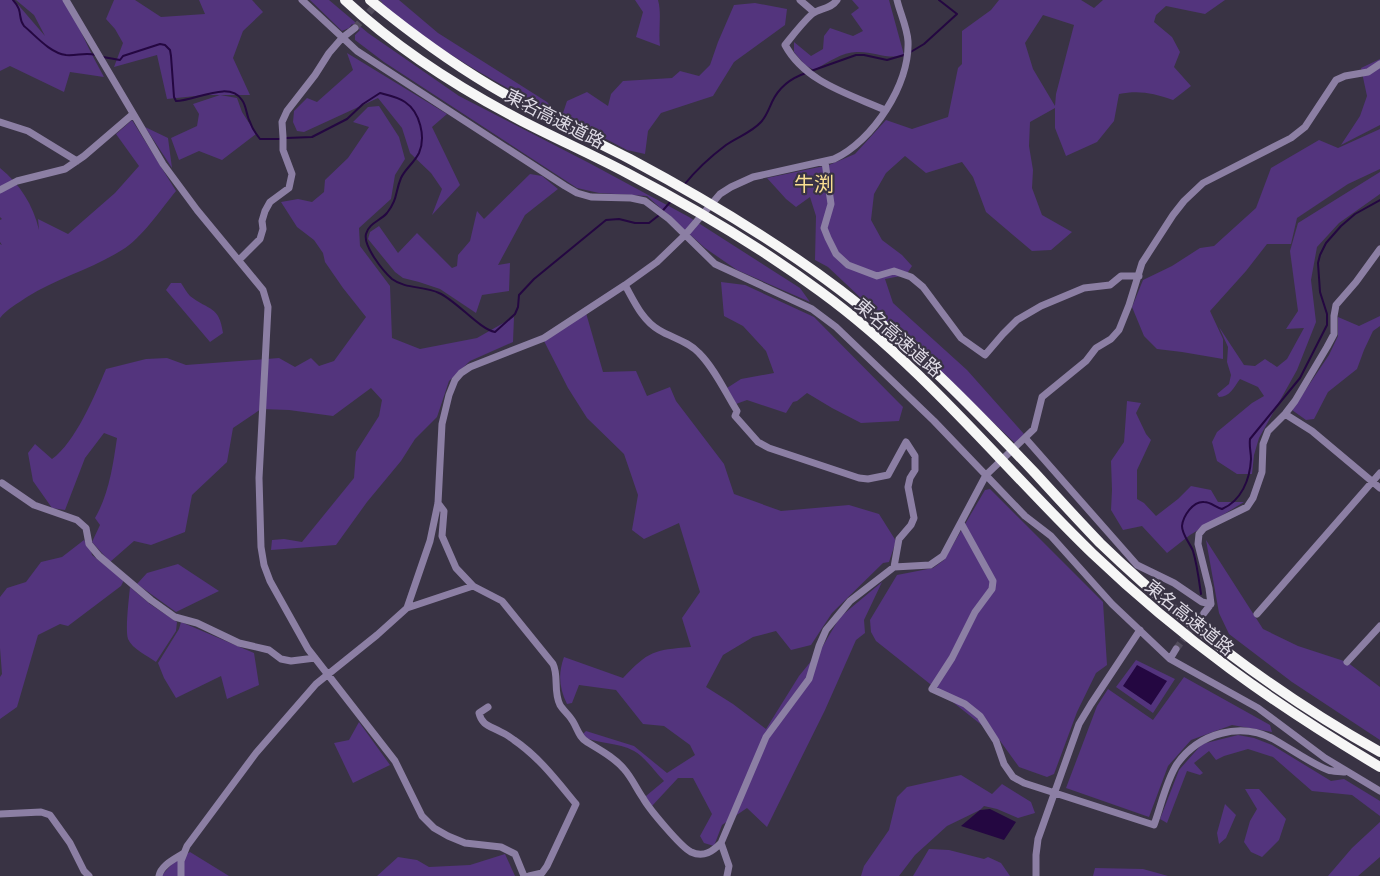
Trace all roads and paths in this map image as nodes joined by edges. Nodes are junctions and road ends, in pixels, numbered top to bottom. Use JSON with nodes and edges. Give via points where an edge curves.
{"nodes":[{"id":1,"x":66,"y":0,"type":"edge"},
{"id":2,"x":302,"y":0,"type":"edge"},
{"id":3,"x":345,"y":0,"type":"edge"},
{"id":4,"x":370,"y":0,"type":"edge"},
{"id":5,"x":800,"y":0,"type":"edge"},
{"id":6,"x":837,"y":0,"type":"edge"},
{"id":7,"x":896,"y":0,"type":"edge"},
{"id":8,"x":814,"y":12,"type":"junction"},
{"id":9,"x":355,"y":28,"type":"tunnel mouth"},
{"id":10,"x":342,"y":38,"type":"junction"},
{"id":11,"x":1380,"y":64,"type":"edge"},
{"id":12,"x":885,"y":110,"type":"junction"},
{"id":13,"x":133,"y":114,"type":"junction"},
{"id":14,"x":0,"y":122,"type":"edge"},
{"id":15,"x":77,"y":161,"type":"junction"},
{"id":16,"x":825,"y":162,"type":"junction"},
{"id":17,"x":0,"y":190,"type":"edge"},
{"id":18,"x":685,"y":235,"type":"junction"},
{"id":19,"x":1380,"y":249,"type":"edge"},
{"id":20,"x":239,"y":260,"type":"junction"},
{"id":21,"x":1139,"y":276,"type":"junction"},
{"id":22,"x":625,"y":285,"type":"junction"},
{"id":23,"x":1285,"y":414,"type":"junction"},
{"id":24,"x":1024,"y":440,"type":"junction"},
{"id":25,"x":1380,"y":473,"type":"edge"},
{"id":26,"x":988,"y":474,"type":"junction"},
{"id":27,"x":1373,"y":482,"type":"junction"},
{"id":28,"x":2,"y":483,"type":"dead end"},
{"id":29,"x":1380,"y":488,"type":"edge"},
{"id":30,"x":438,"y":503,"type":"junction"},
{"id":31,"x":961,"y":523,"type":"junction"},
{"id":32,"x":894,"y":567,"type":"junction"},
{"id":33,"x":473,"y":586,"type":"junction"},
{"id":34,"x":1211,"y":604,"type":"junction"},
{"id":35,"x":407,"y":608,"type":"junction"},
{"id":36,"x":1204,"y":613,"type":"tunnel mouth"},
{"id":37,"x":1257,"y":614,"type":"dead end"},
{"id":38,"x":1380,"y":626,"type":"edge"},
{"id":39,"x":1140,"y":630,"type":"junction"},
{"id":40,"x":1176,"y":649,"type":"tunnel mouth"},
{"id":41,"x":315,"y":658,"type":"junction"},
{"id":42,"x":1170,"y":659,"type":"junction"},
{"id":43,"x":1347,"y":662,"type":"dead end"},
{"id":44,"x":327,"y":674,"type":"junction"},
{"id":45,"x":488,"y":707,"type":"dead end"},
{"id":46,"x":1380,"y":752,"type":"edge"},
{"id":47,"x":1380,"y":767,"type":"edge"},
{"id":48,"x":1346,"y":772,"type":"junction"},
{"id":49,"x":1380,"y":791,"type":"edge"},
{"id":50,"x":0,"y":814,"type":"edge"},
{"id":51,"x":721,"y":842,"type":"junction"},
{"id":52,"x":184,"y":853,"type":"junction"},
{"id":53,"x":89,"y":876,"type":"edge"},
{"id":54,"x":159,"y":876,"type":"edge"},
{"id":55,"x":181,"y":876,"type":"edge"},
{"id":56,"x":524,"y":876,"type":"edge"},
{"id":57,"x":529,"y":876,"type":"edge"},
{"id":58,"x":727,"y":876,"type":"edge"},
{"id":59,"x":1036,"y":876,"type":"edge"}],
"edges":[{"from":1,"to":13,"type":"street"},
{"from":2,"to":10,"type":"street"},
{"from":3,"to":47,"type":"highway","name":"東名高速道路","via":[[402,47],[456,82],[734,234],[823,293],[935,389],[1091,552],[1181,632],[1278,704]]},
{"from":4,"to":46,"type":"highway","name":"東名高速道路","via":[[443,56],[489,85],[740,222],[843,292],[917,355],[1099,542],[1188,622],[1291,698]]},
{"from":5,"to":8,"type":"street"},
{"from":6,"to":8,"type":"street","via":[[826,9]]},
{"from":7,"to":12,"type":"street","via":[[908,39],[907,60],[900,85]]},
{"from":8,"to":12,"type":"street","via":[[785,45],[789,52],[820,82]]},
{"from":9,"to":10,"type":"street"},
{"from":10,"to":18,"type":"street","via":[[378,65],[577,193],[645,201]]},
{"from":10,"to":20,"type":"street","via":[[287,111],[282,122],[282,137],[292,174],[289,188],[270,202],[262,221],[260,239]]},
{"from":11,"to":21,"type":"street","via":[[1368,72],[1336,80],[1305,127],[1291,138],[1203,183],[1173,215],[1142,263]]},
{"from":12,"to":16,"type":"street","via":[[845,154]]},
{"from":13,"to":15,"type":"street"},
{"from":13,"to":20,"type":"street","via":[[163,164]]},
{"from":14,"to":15,"type":"street","via":[[28,131]]},
{"from":15,"to":17,"type":"street","via":[[65,169],[17,181]]},
{"from":16,"to":18,"type":"street","via":[[741,182],[720,194]]},
{"from":16,"to":21,"type":"street","via":[[831,204],[824,228],[836,254],[848,266],[877,276],[894,271],[911,277],[923,287],[961,338],[985,355],[1017,320],[1041,306],[1084,288],[1110,285],[1121,276]]},
{"from":18,"to":22,"type":"street","via":[[657,262]]},
{"from":18,"to":26,"type":"street","via":[[715,264],[824,317]]},
{"from":19,"to":23,"type":"street","via":[[1336,305],[1334,334]]},
{"from":20,"to":41,"type":"street","via":[[263,290],[268,307],[259,478],[264,565],[277,594]]},
{"from":21,"to":24,"type":"street","via":[[1118,330],[1042,398],[1034,429]]},
{"from":22,"to":30,"type":"street","via":[[544,338],[470,367],[455,380],[442,424]]},
{"from":22,"to":32,"type":"street","via":[[636,307],[649,322],[699,352],[737,411],[735,416],[758,442],[868,479],[888,474],[906,442],[914,456],[915,470],[908,487],[914,518],[899,539]]},
{"from":23,"to":27,"type":"street","via":[[1312,431]]},
{"from":23,"to":34,"type":"street","via":[[1268,431],[1263,444],[1261,477],[1247,507],[1204,528],[1199,534],[1198,544]]},
{"from":24,"to":26,"type":"street"},
{"from":24,"to":34,"type":"street","via":[[1138,565]]},
{"from":25,"to":27,"type":"street"},
{"from":26,"to":31,"type":"street"},
{"from":26,"to":39,"type":"street","via":[[1025,516],[1050,536]]},
{"from":27,"to":29,"type":"street"},
{"from":27,"to":37,"type":"street"},
{"from":28,"to":41,"type":"street","via":[[34,505],[77,520],[86,528],[89,544],[99,556],[175,616],[197,622],[239,643],[269,650],[282,659]]},
{"from":30,"to":33,"type":"street","via":[[444,511],[442,536],[456,568]]},
{"from":30,"to":35,"type":"street","via":[[430,541]]},
{"from":31,"to":32,"type":"street","via":[[937,562]]},
{"from":31,"to":48,"type":"street","via":[[993,581],[992,589],[975,612],[952,658],[932,688],[965,704],[980,716],[1013,777],[1154,825],[1168,783],[1180,760],[1204,739],[1232,731],[1260,734],[1329,770]]},
{"from":32,"to":51,"type":"street","via":[[850,601],[826,630],[809,679],[766,737]]},
{"from":33,"to":35,"type":"street"},
{"from":33,"to":51,"type":"street","via":[[502,601],[554,664],[555,686],[561,706],[582,738],[607,753],[623,768],[643,799],[681,845],[692,852],[704,854],[713,851]]},
{"from":34,"to":36,"type":"street"},
{"from":35,"to":44,"type":"street"},
{"from":38,"to":43,"type":"street"},
{"from":39,"to":42,"type":"street"},
{"from":39,"to":59,"type":"street","via":[[1079,724],[1038,838]]},
{"from":40,"to":42,"type":"street"},
{"from":41,"to":44,"type":"street"},
{"from":42,"to":48,"type":"street","via":[[1258,708]]},
{"from":44,"to":52,"type":"street","via":[[256,753]]},
{"from":44,"to":56,"type":"street","via":[[395,760],[422,816],[448,836],[501,847],[515,854]]},
{"from":45,"to":57,"type":"street","via":[[479,713],[481,720],[533,754],[576,804],[547,866],[542,873]]},
{"from":48,"to":49,"type":"street"},
{"from":50,"to":53,"type":"street","via":[[42,812],[50,815]]},
{"from":51,"to":58,"type":"street","via":[[730,866]]},
{"from":52,"to":54,"type":"street","via":[[164,866]]},
{"from":52,"to":55,"type":"street"}]}
